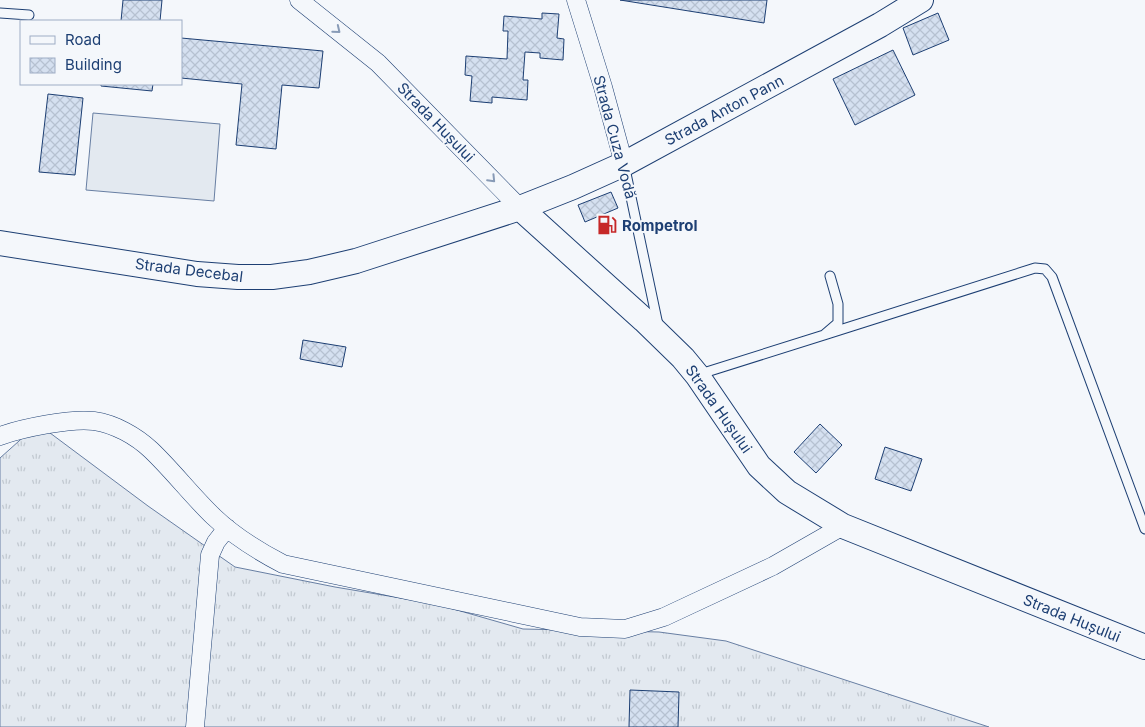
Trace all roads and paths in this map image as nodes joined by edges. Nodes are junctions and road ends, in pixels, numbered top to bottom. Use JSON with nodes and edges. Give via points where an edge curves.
{"nodes":[{"id":1,"x":299,"y":0,"type":"edge"},
{"id":2,"x":576,"y":0,"type":"edge"},
{"id":3,"x":921,"y":0,"type":"edge"},
{"id":4,"x":0,"y":13,"type":"edge"},
{"id":5,"x":28,"y":15,"type":"dead end"},
{"id":6,"x":624,"y":164,"type":"junction"},
{"id":7,"x":520,"y":208,"type":"junction"},
{"id":8,"x":0,"y":243,"type":"edge"},
{"id":9,"x":830,"y":276,"type":"dead end"},
{"id":10,"x":660,"y":335,"type":"junction"},
{"id":11,"x":824,"y":335,"type":"junction"},
{"id":12,"x":697,"y":375,"type":"junction"},
{"id":13,"x":0,"y":436,"type":"edge"},
{"id":14,"x":843,"y":526,"type":"junction"},
{"id":15,"x":227,"y":528,"type":"junction"},
{"id":16,"x":1145,"y":529,"type":"edge"},
{"id":17,"x":1145,"y":647,"type":"edge"},
{"id":18,"x":195,"y":727,"type":"edge"}],
"edges":[{"from":1,"to":7,"type":"street","name":"Strada Hușului","one_way":true,"via":[[378,63]]},
{"from":2,"to":6,"type":"street","name":"Strada Cuza Vodă"},
{"from":3,"to":6,"type":"main road","name":"Strada Anton Pann"},
{"from":4,"to":5,"type":"lane"},
{"from":6,"to":7,"type":"main road","name":"Strada Anton Pann"},
{"from":6,"to":10,"type":"lane","name":"Strada Cuza Vodă"},
{"from":7,"to":8,"type":"main road","name":"Strada Decebal","via":[[356,261],[272,277],[197,274]]},
{"from":7,"to":10,"type":"main road","name":"Strada Hușului"},
{"from":9,"to":11,"type":"lane","via":[[838,304],[838,323]]},
{"from":10,"to":12,"type":"main road","name":"Strada Hușului"},
{"from":11,"to":12,"type":"lane"},
{"from":11,"to":16,"type":"lane","via":[[1035,268],[1045,269],[1052,277]]},
{"from":12,"to":14,"type":"main road","name":"Strada Hușului","via":[[759,466],[787,492]]},
{"from":13,"to":15,"type":"street","via":[[51,424],[94,421],[118,428],[150,449]]},
{"from":14,"to":15,"type":"street","via":[[773,566],[664,617],[625,629],[580,627],[283,564],[247,545]]},
{"from":14,"to":17,"type":"main road","name":"Strada Hușului"},
{"from":15,"to":18,"type":"street","via":[[210,555]]}]}
